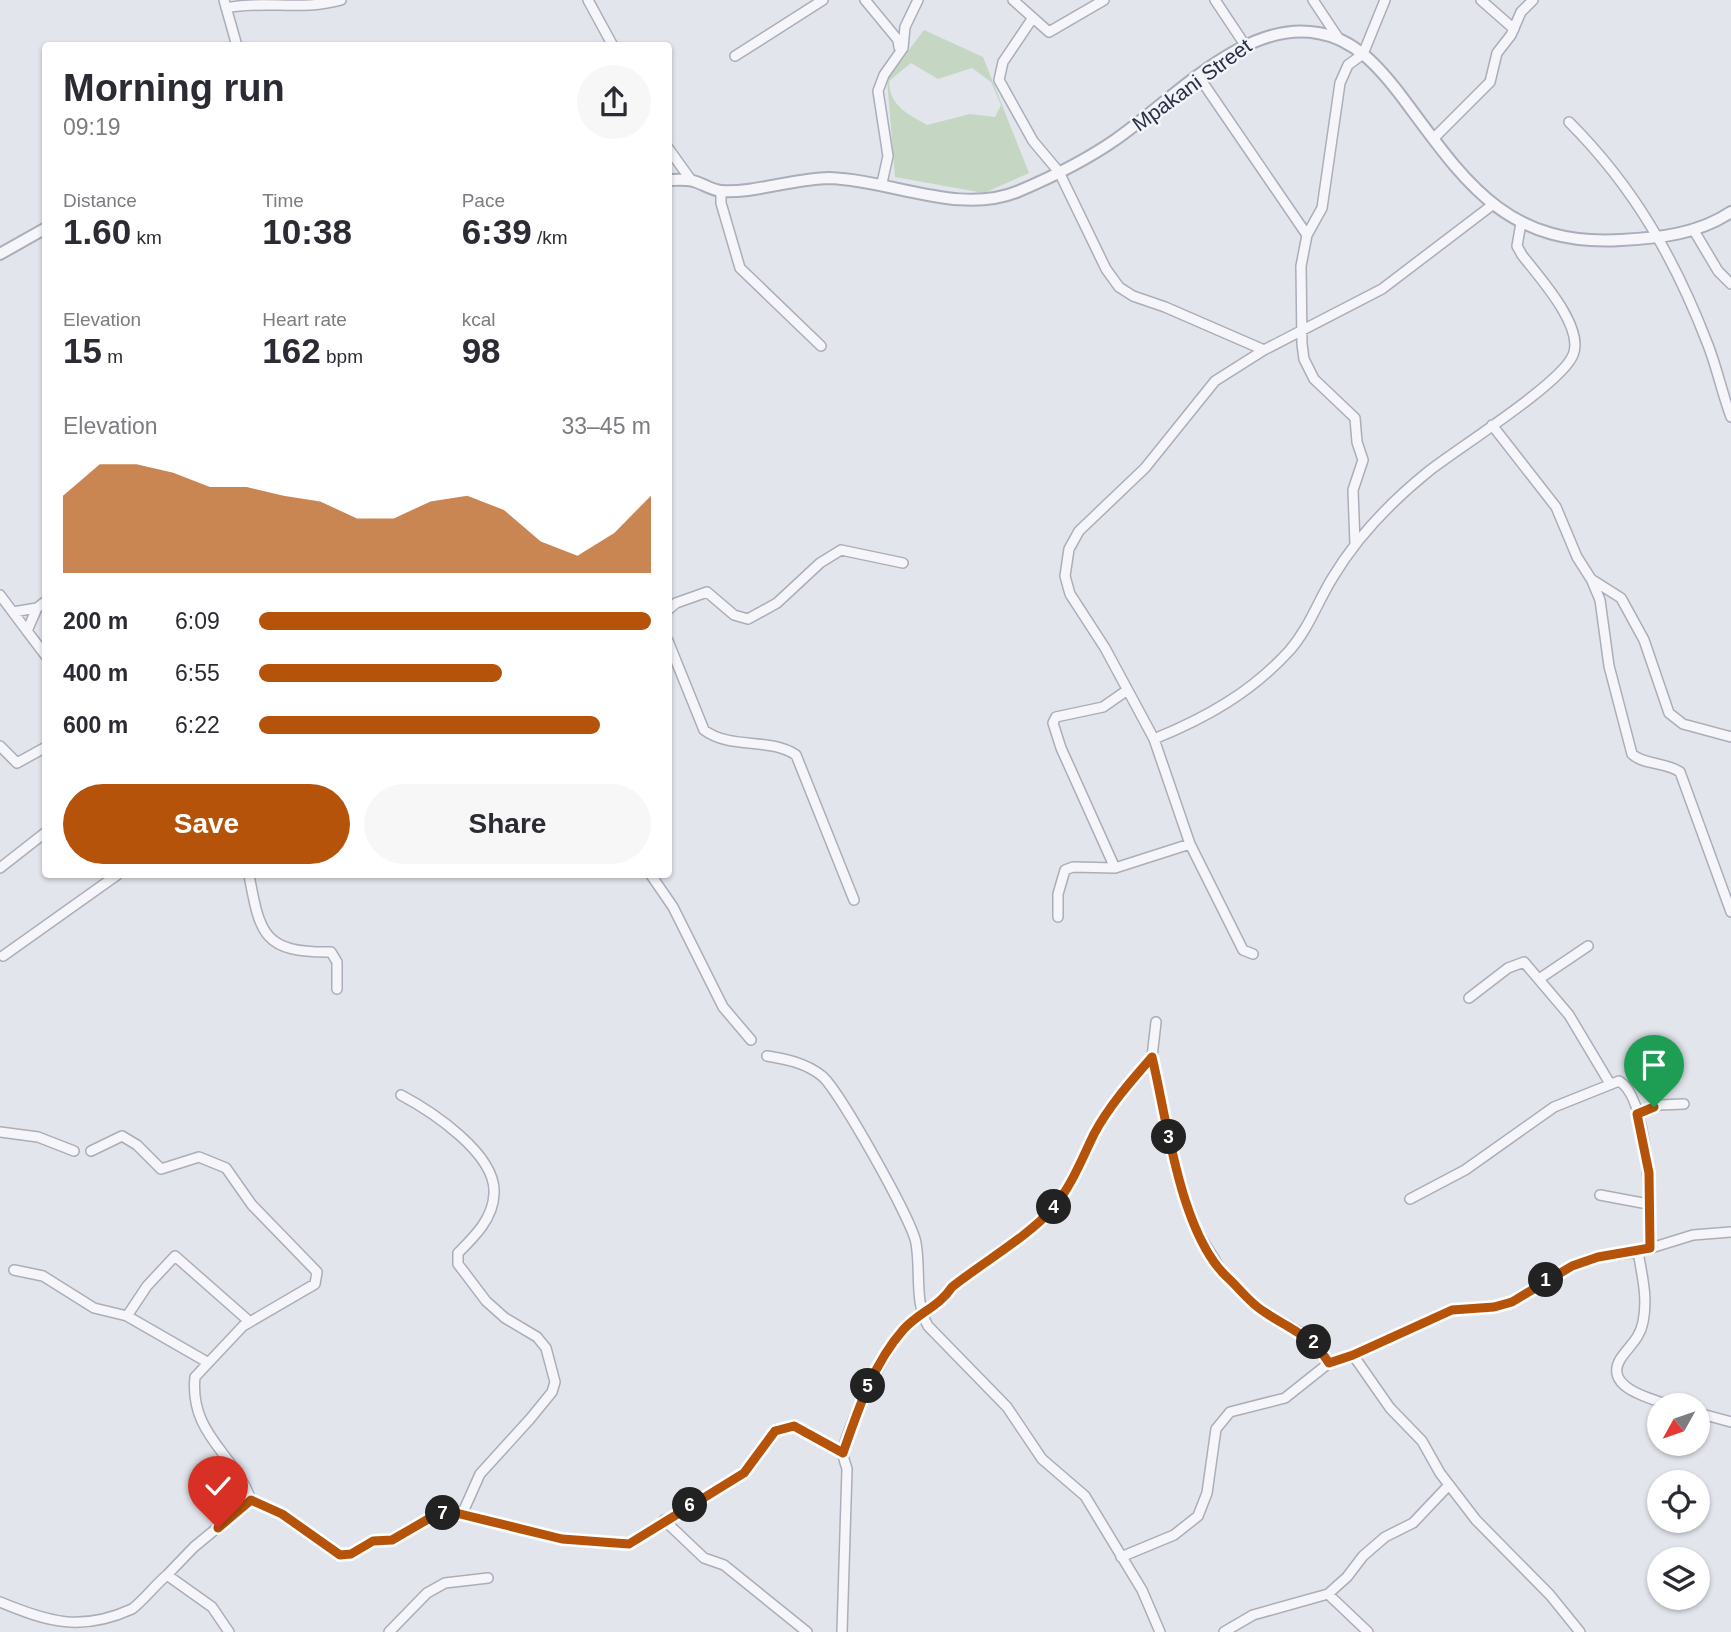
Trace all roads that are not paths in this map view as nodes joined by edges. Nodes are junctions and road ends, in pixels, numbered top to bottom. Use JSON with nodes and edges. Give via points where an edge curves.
{"nodes":[{"id":1,"x":341,"y":0,"type":"edge"},
{"id":2,"x":588,"y":0,"type":"edge"},
{"id":3,"x":823,"y":0,"type":"edge"},
{"id":4,"x":865,"y":0,"type":"edge"},
{"id":5,"x":918,"y":0,"type":"edge"},
{"id":6,"x":1013,"y":0,"type":"edge"},
{"id":7,"x":1104,"y":0,"type":"edge"},
{"id":8,"x":1215,"y":0,"type":"edge"},
{"id":9,"x":1312,"y":0,"type":"edge"},
{"id":10,"x":1385,"y":0,"type":"edge"},
{"id":11,"x":1481,"y":0,"type":"edge"},
{"id":12,"x":1533,"y":0,"type":"edge"},
{"id":13,"x":225,"y":4,"type":"edge"},
{"id":14,"x":1032,"y":19,"type":"junction"},
{"id":15,"x":1514,"y":29,"type":"junction"},
{"id":16,"x":1339,"y":39,"type":"junction"},
{"id":17,"x":236,"y":42,"type":"edge"},
{"id":18,"x":611,"y":42,"type":"edge"},
{"id":19,"x":1245,"y":46,"type":"junction"},
{"id":20,"x":1363,"y":54,"type":"junction"},
{"id":21,"x":735,"y":57,"type":"dead end"},
{"id":22,"x":1199,"y":77,"type":"junction"},
{"id":23,"x":874,"y":95,"type":"dead end"},
{"id":24,"x":1569,"y":122,"type":"dead end"},
{"id":25,"x":1433,"y":139,"type":"junction"},
{"id":26,"x":672,"y":154,"type":"edge"},
{"id":27,"x":1059,"y":172,"type":"junction"},
{"id":28,"x":672,"y":180,"type":"edge"},
{"id":29,"x":691,"y":180,"type":"junction"},
{"id":30,"x":882,"y":183,"type":"junction"},
{"id":31,"x":721,"y":191,"type":"junction"},
{"id":32,"x":1491,"y":206,"type":"junction"},
{"id":33,"x":1731,"y":212,"type":"edge"},
{"id":34,"x":1521,"y":223,"type":"junction"},
{"id":35,"x":1693,"y":229,"type":"junction"},
{"id":36,"x":42,"y":230,"type":"edge"},
{"id":37,"x":1307,"y":235,"type":"junction"},
{"id":38,"x":1658,"y":238,"type":"junction"},
{"id":39,"x":0,"y":254,"type":"edge"},
{"id":40,"x":1731,"y":284,"type":"edge"},
{"id":41,"x":1303,"y":329,"type":"junction"},
{"id":42,"x":821,"y":346,"type":"dead end"},
{"id":43,"x":1264,"y":350,"type":"junction"},
{"id":44,"x":1731,"y":417,"type":"edge"},
{"id":45,"x":1492,"y":425,"type":"junction"},
{"id":46,"x":1355,"y":544,"type":"junction"},
{"id":47,"x":904,"y":563,"type":"dead end"},
{"id":48,"x":1591,"y":579,"type":"junction"},
{"id":49,"x":0,"y":595,"type":"edge"},
{"id":50,"x":42,"y":604,"type":"edge"},
{"id":51,"x":672,"y":606,"type":"edge"},
{"id":52,"x":37,"y":608,"type":"junction"},
{"id":53,"x":13,"y":612,"type":"junction"},
{"id":54,"x":27,"y":631,"type":"junction"},
{"id":55,"x":42,"y":651,"type":"edge"},
{"id":56,"x":672,"y":651,"type":"edge"},
{"id":57,"x":1126,"y":691,"type":"junction"},
{"id":58,"x":1731,"y":737,"type":"edge"},
{"id":59,"x":1154,"y":739,"type":"junction"},
{"id":60,"x":0,"y":746,"type":"edge"},
{"id":61,"x":42,"y":749,"type":"edge"},
{"id":62,"x":42,"y":835,"type":"edge"},
{"id":63,"x":1190,"y":844,"type":"junction"},
{"id":64,"x":0,"y":868,"type":"edge"},
{"id":65,"x":1115,"y":868,"type":"junction"},
{"id":66,"x":113,"y":878,"type":"edge"},
{"id":67,"x":250,"y":878,"type":"edge"},
{"id":68,"x":653,"y":878,"type":"edge"},
{"id":69,"x":854,"y":900,"type":"dead end"},
{"id":70,"x":1731,"y":912,"type":"edge"},
{"id":71,"x":1058,"y":917,"type":"dead end"},
{"id":72,"x":1588,"y":946,"type":"dead end"},
{"id":73,"x":1254,"y":954,"type":"dead end"},
{"id":74,"x":4,"y":956,"type":"dead end"},
{"id":75,"x":1539,"y":979,"type":"junction"},
{"id":76,"x":337,"y":989,"type":"dead end"},
{"id":77,"x":1469,"y":999,"type":"dead end"},
{"id":78,"x":1156,"y":1022,"type":"dead end"},
{"id":79,"x":751,"y":1040,"type":"dead end"},
{"id":80,"x":767,"y":1056,"type":"dead end"},
{"id":81,"x":1152,"y":1057,"type":"junction"},
{"id":82,"x":1609,"y":1083,"type":"junction"},
{"id":83,"x":401,"y":1095,"type":"dead end"},
{"id":84,"x":1684,"y":1104,"type":"dead end"},
{"id":85,"x":1637,"y":1114,"type":"junction"},
{"id":86,"x":0,"y":1132,"type":"edge"},
{"id":87,"x":74,"y":1151,"type":"dead end"},
{"id":88,"x":91,"y":1151,"type":"dead end"},
{"id":89,"x":1600,"y":1195,"type":"dead end"},
{"id":90,"x":1409,"y":1199,"type":"dead end"},
{"id":91,"x":1648,"y":1204,"type":"junction"},
{"id":92,"x":1731,"y":1232,"type":"edge"},
{"id":93,"x":1650,"y":1248,"type":"junction"},
{"id":94,"x":1638,"y":1252,"type":"junction"},
{"id":95,"x":14,"y":1270,"type":"dead end"},
{"id":96,"x":920,"y":1312,"type":"junction"},
{"id":97,"x":127,"y":1316,"type":"junction"},
{"id":98,"x":250,"y":1322,"type":"junction"},
{"id":99,"x":1353,"y":1355,"type":"junction"},
{"id":100,"x":207,"y":1362,"type":"junction"},
{"id":101,"x":1329,"y":1363,"type":"junction"},
{"id":102,"x":1647,"y":1396,"type":"edge"},
{"id":103,"x":1710,"y":1416,"type":"edge"},
{"id":104,"x":1731,"y":1422,"type":"edge"},
{"id":105,"x":843,"y":1453,"type":"junction"},
{"id":106,"x":1449,"y":1485,"type":"junction"},
{"id":107,"x":251,"y":1500,"type":"junction"},
{"id":108,"x":463,"y":1512,"type":"junction"},
{"id":109,"x":664,"y":1520,"type":"junction"},
{"id":110,"x":1121,"y":1557,"type":"junction"},
{"id":111,"x":167,"y":1576,"type":"junction"},
{"id":112,"x":488,"y":1577,"type":"dead end"},
{"id":113,"x":1328,"y":1594,"type":"junction"},
{"id":114,"x":0,"y":1602,"type":"edge"},
{"id":115,"x":229,"y":1632,"type":"edge"},
{"id":116,"x":389,"y":1632,"type":"edge"},
{"id":117,"x":807,"y":1632,"type":"edge"},
{"id":118,"x":842,"y":1632,"type":"edge"},
{"id":119,"x":1160,"y":1632,"type":"edge"},
{"id":120,"x":1224,"y":1632,"type":"edge"},
{"id":121,"x":1368,"y":1632,"type":"edge"},
{"id":122,"x":1580,"y":1632,"type":"edge"}],
"edges":[{"from":1,"to":13,"type":"street","via":[[307,5]]},
{"from":2,"to":18,"type":"street"},
{"from":3,"to":21,"type":"street"},
{"from":4,"to":23,"type":"street","via":[[901,45],[880,74]]},
{"from":5,"to":30,"type":"street","via":[[905,27],[903,48],[878,91],[888,156]]},
{"from":6,"to":14,"type":"street"},
{"from":7,"to":14,"type":"street","via":[[1049,32]]},
{"from":8,"to":19,"type":"street"},
{"from":9,"to":16,"type":"street"},
{"from":10,"to":20,"type":"street"},
{"from":11,"to":15,"type":"street"},
{"from":12,"to":15,"type":"street"},
{"from":13,"to":17,"type":"street"},
{"from":14,"to":27,"type":"street","via":[[1003,62],[999,80],[1034,141]]},
{"from":15,"to":25,"type":"street","via":[[1497,54],[1490,82]]},
{"from":16,"to":19,"type":"street","name":"Mpakani Street","via":[[1295,30],[1257,38]]},
{"from":16,"to":20,"type":"street","name":"Mpakani Street"},
{"from":19,"to":22,"type":"street","name":"Mpakani Street"},
{"from":20,"to":25,"type":"street","name":"Mpakani Street"},
{"from":20,"to":37,"type":"street","via":[[1348,65],[1340,83],[1321,208]]},
{"from":22,"to":27,"type":"street","name":"Mpakani Street","via":[[1111,143]]},
{"from":22,"to":37,"type":"street"},
{"from":24,"to":38,"type":"street","via":[[1615,171]]},
{"from":25,"to":32,"type":"street","name":"Mpakani Street"},
{"from":26,"to":29,"type":"street"},
{"from":27,"to":30,"type":"street","name":"Mpakani Street","via":[[1017,192],[968,200]]},
{"from":27,"to":43,"type":"street","via":[[1106,269],[1126,292]]},
{"from":28,"to":29,"type":"street","name":"Mpakani Street"},
{"from":29,"to":31,"type":"street","name":"Mpakani Street"},
{"from":30,"to":31,"type":"street","name":"Mpakani Street","via":[[827,178]]},
{"from":31,"to":42,"type":"street","via":[[740,268]]},
{"from":32,"to":34,"type":"street","name":"Mpakani Street"},
{"from":32,"to":41,"type":"street","via":[[1382,289]]},
{"from":33,"to":35,"type":"street","name":"Mpakani Street"},
{"from":34,"to":38,"type":"street","name":"Mpakani Street","via":[[1542,232],[1605,241]]},
{"from":34,"to":45,"type":"street","via":[[1517,246],[1572,325],[1574,353],[1541,388]]},
{"from":35,"to":38,"type":"street","name":"Mpakani Street"},
{"from":35,"to":40,"type":"street"},
{"from":36,"to":39,"type":"street"},
{"from":37,"to":41,"type":"street","via":[[1300,278]]},
{"from":38,"to":44,"type":"street","via":[[1709,348]]},
{"from":41,"to":43,"type":"street"},
{"from":41,"to":46,"type":"street","via":[[1307,370],[1355,418],[1363,460],[1353,490]]},
{"from":43,"to":57,"type":"street","via":[[1215,382],[1145,468],[1079,531],[1069,549],[1065,576],[1070,594]]},
{"from":45,"to":46,"type":"street","via":[[1427,472]]},
{"from":45,"to":48,"type":"street","via":[[1556,507]]},
{"from":46,"to":59,"type":"street","via":[[1290,650],[1226,706]]},
{"from":47,"to":51,"type":"street","via":[[841,550],[777,603],[748,619],[734,615],[707,592]]},
{"from":48,"to":58,"type":"street","via":[[1621,598],[1644,640],[1669,713],[1683,724]]},
{"from":48,"to":70,"type":"street","via":[[1602,609],[1609,666],[1632,754],[1680,772]]},
{"from":49,"to":53,"type":"street"},
{"from":50,"to":52,"type":"street"},
{"from":52,"to":53,"type":"street"},
{"from":52,"to":54,"type":"street"},
{"from":53,"to":54,"type":"street"},
{"from":54,"to":55,"type":"street"},
{"from":56,"to":69,"type":"street","via":[[704,730],[730,741],[785,747],[796,755]]},
{"from":57,"to":59,"type":"street"},
{"from":57,"to":65,"type":"street","via":[[1103,707],[1056,717],[1053,723]]},
{"from":59,"to":63,"type":"street"},
{"from":60,"to":61,"type":"street","via":[[17,763]]},
{"from":62,"to":64,"type":"street"},
{"from":63,"to":65,"type":"street"},
{"from":63,"to":73,"type":"street","via":[[1243,950]]},
{"from":65,"to":71,"type":"street","via":[[1065,870]]},
{"from":66,"to":74,"type":"street"},
{"from":67,"to":76,"type":"street","via":[[263,932],[279,945],[331,952],[337,962]]},
{"from":68,"to":79,"type":"street","via":[[673,907],[723,1007]]},
{"from":72,"to":75,"type":"street"},
{"from":75,"to":77,"type":"street","via":[[1519,962]]},
{"from":75,"to":82,"type":"street","via":[[1569,1015]]},
{"from":78,"to":81,"type":"street"},
{"from":80,"to":96,"type":"street","via":[[792,1060],[821,1076],[842,1102],[916,1240]]},
{"from":81,"to":96,"type":"street","via":[[1098,1129],[1055,1206],[1037,1225],[952,1287],[943,1302]]},
{"from":81,"to":101,"type":"street","via":[[1180,1185],[1198,1233],[1225,1276],[1261,1310],[1307,1336]]},
{"from":82,"to":85,"type":"street","via":[[1624,1084]]},
{"from":82,"to":90,"type":"street","via":[[1554,1107],[1465,1170]]},
{"from":83,"to":108,"type":"street","via":[[429,1109],[456,1132],[491,1176],[495,1196],[488,1216],[458,1253],[458,1264],[486,1301],[537,1337],[553,1370],[552,1392],[480,1474]]},
{"from":84,"to":85,"type":"street","via":[[1659,1105]]},
{"from":85,"to":91,"type":"street","via":[[1649,1173]]},
{"from":86,"to":87,"type":"street","via":[[38,1137]]},
{"from":88,"to":98,"type":"street","via":[[122,1136],[161,1169],[199,1157],[226,1168],[252,1205],[317,1272],[315,1284],[306,1291]]},
{"from":89,"to":91,"type":"street"},
{"from":91,"to":93,"type":"street"},
{"from":92,"to":93,"type":"street","via":[[1693,1235]]},
{"from":93,"to":94,"type":"street"},
{"from":94,"to":99,"type":"street","via":[[1572,1266],[1512,1302],[1452,1310]]},
{"from":94,"to":102,"type":"street","via":[[1644,1283],[1643,1322],[1638,1338],[1619,1361],[1619,1376],[1625,1387]]},
{"from":95,"to":97,"type":"street","via":[[43,1276],[94,1308]]},
{"from":96,"to":105,"type":"street","via":[[902,1331],[869,1384]]},
{"from":96,"to":110,"type":"street","via":[[936,1337],[1007,1408],[1042,1459],[1085,1496]]},
{"from":97,"to":98,"type":"street","via":[[175,1256]]},
{"from":97,"to":100,"type":"street"},
{"from":98,"to":100,"type":"street"},
{"from":99,"to":101,"type":"street"},
{"from":99,"to":106,"type":"street","via":[[1390,1408],[1422,1441]]},
{"from":100,"to":107,"type":"street","via":[[195,1377],[200,1417]]},
{"from":101,"to":110,"type":"street","via":[[1285,1398],[1224,1417],[1216,1429],[1208,1493],[1198,1515],[1174,1535]]},
{"from":103,"to":104,"type":"street"},
{"from":105,"to":109,"type":"street","via":[[794,1426],[775,1431],[744,1473]]},
{"from":105,"to":118,"type":"street","via":[[847,1469]]},
{"from":106,"to":113,"type":"street","via":[[1413,1523],[1385,1537],[1363,1556]]},
{"from":106,"to":122,"type":"street"},
{"from":107,"to":108,"type":"street","via":[[282,1514],[340,1555],[373,1541],[392,1540],[443,1513]]},
{"from":107,"to":111,"type":"street","via":[[194,1546]]},
{"from":108,"to":109,"type":"street","via":[[562,1539],[629,1544]]},
{"from":109,"to":117,"type":"street","via":[[704,1558],[724,1565]]},
{"from":110,"to":119,"type":"street"},
{"from":111,"to":114,"type":"street","via":[[132,1609],[74,1630],[55,1627]]},
{"from":111,"to":115,"type":"street","via":[[212,1607]]},
{"from":112,"to":116,"type":"street","via":[[445,1583],[427,1593]]},
{"from":113,"to":120,"type":"street","via":[[1253,1615]]},
{"from":113,"to":121,"type":"street"}]}
